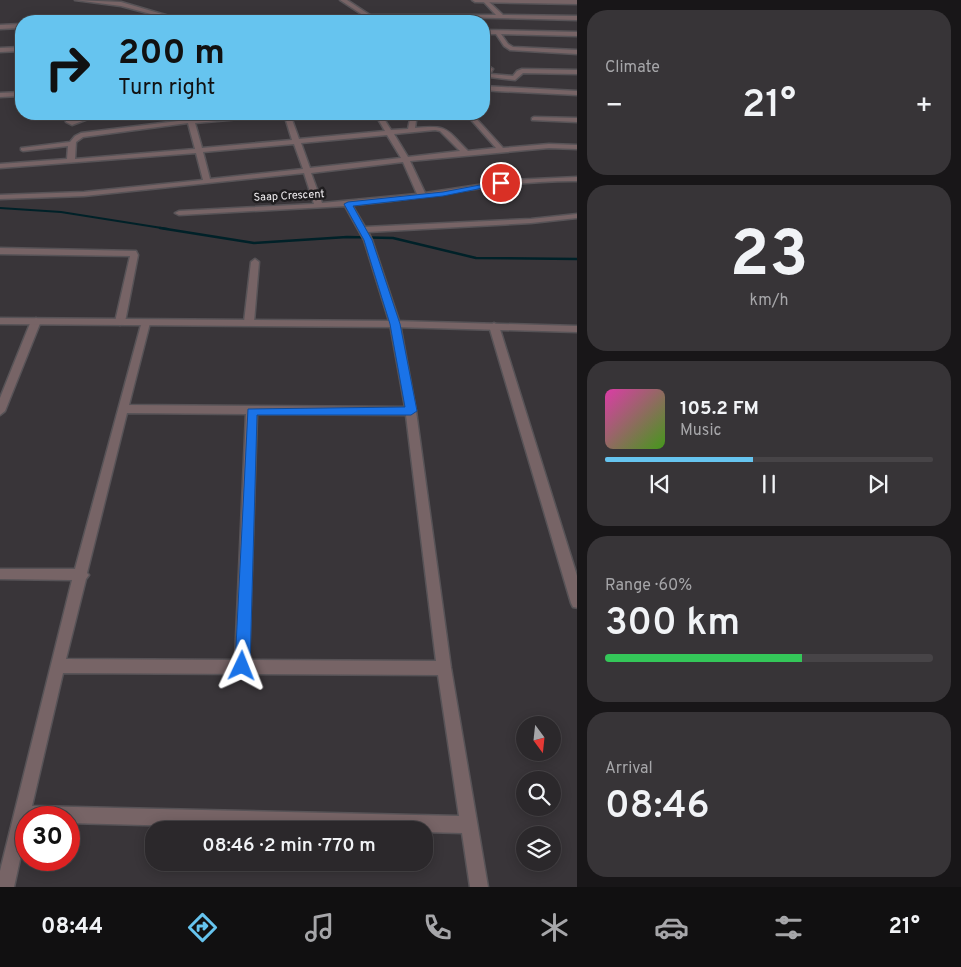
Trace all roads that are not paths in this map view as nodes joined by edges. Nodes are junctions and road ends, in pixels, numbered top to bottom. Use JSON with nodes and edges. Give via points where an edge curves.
{"nodes":[{"id":1,"x":78,"y":0,"type":"edge"},
{"id":2,"x":342,"y":0,"type":"edge"},
{"id":3,"x":475,"y":0,"type":"edge"},
{"id":4,"x":484,"y":0,"type":"edge"},
{"id":5,"x":506,"y":0,"type":"edge"},
{"id":6,"x":577,"y":2,"type":"edge"},
{"id":7,"x":161,"y":15,"type":"edge"},
{"id":8,"x":366,"y":15,"type":"edge"},
{"id":9,"x":490,"y":16,"type":"edge"},
{"id":10,"x":501,"y":16,"type":"junction"},
{"id":11,"x":577,"y":18,"type":"edge"},
{"id":12,"x":15,"y":26,"type":"edge"},
{"id":13,"x":0,"y":27,"type":"edge"},
{"id":14,"x":490,"y":32,"type":"edge"},
{"id":15,"x":497,"y":32,"type":"junction"},
{"id":16,"x":577,"y":34,"type":"edge"},
{"id":17,"x":15,"y":49,"type":"edge"},
{"id":18,"x":0,"y":50,"type":"edge"},
{"id":19,"x":577,"y":52,"type":"edge"},
{"id":20,"x":577,"y":72,"type":"edge"},
{"id":21,"x":490,"y":77,"type":"edge"},
{"id":22,"x":490,"y":89,"type":"edge"},
{"id":23,"x":577,"y":93,"type":"edge"},
{"id":24,"x":15,"y":94,"type":"edge"},
{"id":25,"x":0,"y":95,"type":"edge"},
{"id":26,"x":534,"y":119,"type":"dead end"},
{"id":27,"x":203,"y":120,"type":"edge"},
{"id":28,"x":289,"y":120,"type":"edge"},
{"id":29,"x":382,"y":120,"type":"edge"},
{"id":30,"x":412,"y":120,"type":"edge"},
{"id":31,"x":474,"y":120,"type":"edge"},
{"id":32,"x":577,"y":120,"type":"edge"},
{"id":33,"x":191,"y":121,"type":"junction"},
{"id":34,"x":411,"y":130,"type":"junction"},
{"id":35,"x":389,"y":132,"type":"junction"},
{"id":36,"x":297,"y":140,"type":"junction"},
{"id":37,"x":71,"y":144,"type":"junction"},
{"id":38,"x":577,"y":146,"type":"edge"},
{"id":39,"x":23,"y":149,"type":"dead end"},
{"id":40,"x":200,"y":150,"type":"junction"},
{"id":41,"x":501,"y":150,"type":"junction"},
{"id":42,"x":466,"y":153,"type":"junction"},
{"id":43,"x":71,"y":160,"type":"junction"},
{"id":44,"x":406,"y":160,"type":"junction"},
{"id":45,"x":0,"y":166,"type":"edge"},
{"id":46,"x":308,"y":171,"type":"junction"},
{"id":47,"x":577,"y":179,"type":"edge"},
{"id":48,"x":207,"y":182,"type":"junction"},
{"id":49,"x":422,"y":196,"type":"junction"},
{"id":50,"x":0,"y":197,"type":"edge"},
{"id":51,"x":348,"y":204,"type":"junction"},
{"id":52,"x":320,"y":206,"type":"junction"},
{"id":53,"x":179,"y":213,"type":"dead end"},
{"id":54,"x":577,"y":216,"type":"edge"},
{"id":55,"x":365,"y":235,"type":"junction"},
{"id":56,"x":0,"y":251,"type":"edge"},
{"id":57,"x":255,"y":262,"type":"dead end"},
{"id":58,"x":0,"y":321,"type":"edge"},
{"id":59,"x":36,"y":321,"type":"junction"},
{"id":60,"x":120,"y":322,"type":"junction"},
{"id":61,"x":249,"y":322,"type":"junction"},
{"id":62,"x":144,"y":323,"type":"junction"},
{"id":63,"x":395,"y":324,"type":"junction"},
{"id":64,"x":494,"y":326,"type":"junction"},
{"id":65,"x":577,"y":329,"type":"edge"},
{"id":66,"x":2,"y":400,"type":"edge"},
{"id":67,"x":123,"y":409,"type":"junction"},
{"id":68,"x":0,"y":410,"type":"edge"},
{"id":69,"x":252,"y":411,"type":"junction"},
{"id":70,"x":411,"y":411,"type":"junction"},
{"id":71,"x":0,"y":574,"type":"edge"},
{"id":72,"x":82,"y":575,"type":"junction"},
{"id":73,"x":577,"y":603,"type":"edge"},
{"id":74,"x":57,"y":666,"type":"junction"},
{"id":75,"x":242,"y":666,"type":"junction"},
{"id":76,"x":444,"y":668,"type":"junction"},
{"id":77,"x":25,"y":806,"type":"edge"},
{"id":78,"x":80,"y":815,"type":"edge"},
{"id":79,"x":470,"y":825,"type":"junction"},
{"id":80,"x":15,"y":846,"type":"edge"},
{"id":81,"x":5,"y":887,"type":"edge"},
{"id":82,"x":479,"y":887,"type":"edge"}],
"edges":[{"from":1,"to":7,"type":"street","via":[[121,4]]},
{"from":2,"to":8,"type":"street"},
{"from":3,"to":4,"type":"street"},
{"from":4,"to":5,"type":"street"},
{"from":4,"to":10,"type":"street"},
{"from":5,"to":6,"type":"street"},
{"from":9,"to":10,"type":"street"},
{"from":10,"to":11,"type":"street"},
{"from":12,"to":13,"type":"street"},
{"from":14,"to":15,"type":"street"},
{"from":15,"to":16,"type":"street"},
{"from":15,"to":19,"type":"street","via":[[512,50]]},
{"from":17,"to":18,"type":"street"},
{"from":20,"to":21,"type":"street","via":[[522,71],[515,78]]},
{"from":22,"to":23,"type":"street"},
{"from":24,"to":25,"type":"street"},
{"from":26,"to":32,"type":"street"},
{"from":27,"to":33,"type":"street"},
{"from":28,"to":36,"type":"street"},
{"from":29,"to":35,"type":"street"},
{"from":30,"to":34,"type":"street"},
{"from":31,"to":41,"type":"street"},
{"from":33,"to":37,"type":"street","via":[[81,135]]},
{"from":33,"to":40,"type":"street"},
{"from":34,"to":35,"type":"street"},
{"from":34,"to":42,"type":"street","via":[[440,128]]},
{"from":35,"to":36,"type":"street"},
{"from":35,"to":44,"type":"street"},
{"from":36,"to":40,"type":"street"},
{"from":36,"to":46,"type":"street"},
{"from":37,"to":39,"type":"street"},
{"from":37,"to":43,"type":"street"},
{"from":38,"to":41,"type":"street"},
{"from":40,"to":43,"type":"street"},
{"from":40,"to":48,"type":"street"},
{"from":41,"to":42,"type":"street"},
{"from":42,"to":44,"type":"street"},
{"from":43,"to":45,"type":"street"},
{"from":44,"to":46,"type":"street"},
{"from":44,"to":49,"type":"street"},
{"from":46,"to":48,"type":"street"},
{"from":46,"to":52,"type":"street"},
{"from":47,"to":49,"type":"street","name":"Saap Crescent","via":[[513,181]]},
{"from":48,"to":50,"type":"street","via":[[84,194]]},
{"from":49,"to":51,"type":"street","name":"Saap Crescent"},
{"from":51,"to":52,"type":"street","name":"Saap Crescent"},
{"from":51,"to":55,"type":"street"},
{"from":52,"to":53,"type":"street","name":"Saap Crescent"},
{"from":54,"to":55,"type":"street"},
{"from":55,"to":63,"type":"street"},
{"from":56,"to":60,"type":"street","via":[[133,253]]},
{"from":57,"to":61,"type":"street"},
{"from":58,"to":59,"type":"street"},
{"from":59,"to":60,"type":"street"},
{"from":59,"to":66,"type":"street"},
{"from":60,"to":62,"type":"street"},
{"from":61,"to":62,"type":"street"},
{"from":61,"to":63,"type":"street"},
{"from":62,"to":67,"type":"street"},
{"from":63,"to":64,"type":"street"},
{"from":63,"to":70,"type":"street"},
{"from":64,"to":65,"type":"street"},
{"from":64,"to":73,"type":"street"},
{"from":66,"to":68,"type":"street"},
{"from":67,"to":69,"type":"street"},
{"from":67,"to":72,"type":"street"},
{"from":69,"to":70,"type":"street"},
{"from":69,"to":75,"type":"street"},
{"from":70,"to":76,"type":"street"},
{"from":71,"to":72,"type":"street"},
{"from":72,"to":74,"type":"street"},
{"from":74,"to":75,"type":"street"},
{"from":74,"to":77,"type":"street"},
{"from":75,"to":76,"type":"street"},
{"from":76,"to":79,"type":"street"},
{"from":78,"to":79,"type":"street"},
{"from":79,"to":82,"type":"street"},
{"from":80,"to":81,"type":"street"}]}
